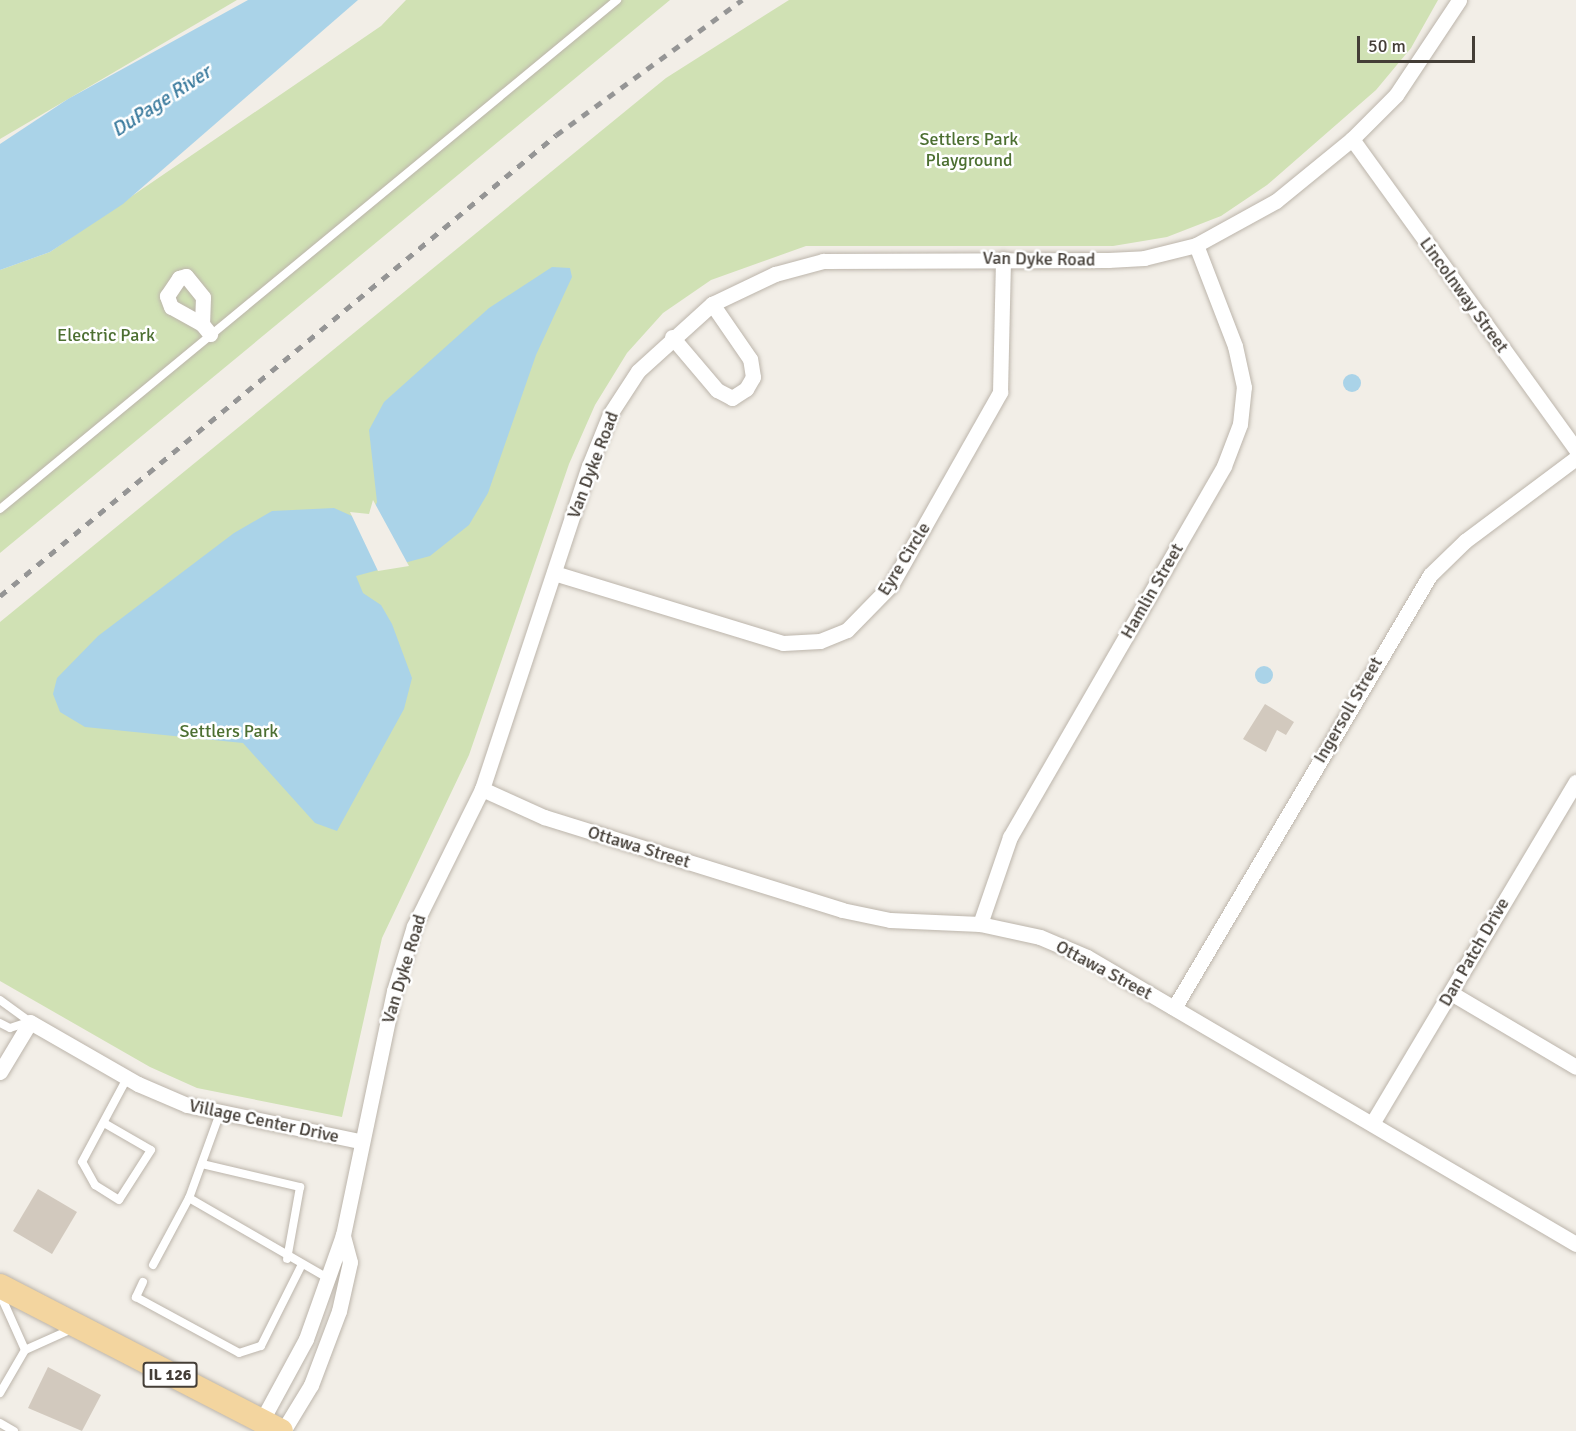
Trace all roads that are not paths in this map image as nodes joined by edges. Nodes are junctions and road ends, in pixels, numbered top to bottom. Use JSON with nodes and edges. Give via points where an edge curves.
{"nodes":[{"id":1,"x":617,"y":0,"type":"edge"},
{"id":2,"x":1459,"y":0,"type":"edge"},
{"id":3,"x":1352,"y":139,"type":"junction"},
{"id":4,"x":1196,"y":245,"type":"junction"},
{"id":5,"x":1003,"y":259,"type":"junction"},
{"id":6,"x":712,"y":304,"type":"junction"},
{"id":7,"x":672,"y":337,"type":"junction"},
{"id":8,"x":1576,"y":450,"type":"edge"},
{"id":9,"x":1576,"y":458,"type":"edge"},
{"id":10,"x":0,"y":509,"type":"edge"},
{"id":11,"x":554,"y":573,"type":"junction"},
{"id":12,"x":1576,"y":782,"type":"edge"},
{"id":13,"x":482,"y":789,"type":"junction"},
{"id":14,"x":980,"y":924,"type":"junction"},
{"id":15,"x":1451,"y":993,"type":"junction"},
{"id":16,"x":0,"y":1000,"type":"edge"},
{"id":17,"x":1174,"y":1008,"type":"junction"},
{"id":18,"x":30,"y":1022,"type":"junction"},
{"id":19,"x":0,"y":1023,"type":"edge"},
{"id":20,"x":1576,"y":1067,"type":"edge"},
{"id":21,"x":0,"y":1072,"type":"edge"},
{"id":22,"x":127,"y":1078,"type":"junction"},
{"id":23,"x":220,"y":1113,"type":"junction"},
{"id":24,"x":1373,"y":1122,"type":"junction"},
{"id":25,"x":104,"y":1124,"type":"junction"},
{"id":26,"x":360,"y":1141,"type":"junction"},
{"id":27,"x":202,"y":1164,"type":"junction"},
{"id":28,"x":189,"y":1198,"type":"junction"},
{"id":29,"x":343,"y":1235,"type":"junction"},
{"id":30,"x":1576,"y":1244,"type":"edge"},
{"id":31,"x":287,"y":1259,"type":"junction"},
{"id":32,"x":153,"y":1265,"type":"dead end"},
{"id":33,"x":301,"y":1266,"type":"junction"},
{"id":34,"x":324,"y":1276,"type":"junction"},
{"id":35,"x":143,"y":1282,"type":"dead end"},
{"id":36,"x":0,"y":1286,"type":"edge"},
{"id":37,"x":0,"y":1294,"type":"edge"},
{"id":38,"x":79,"y":1326,"type":"junction"},
{"id":39,"x":25,"y":1350,"type":"junction"},
{"id":40,"x":0,"y":1393,"type":"edge"},
{"id":41,"x":0,"y":1423,"type":"edge"},
{"id":42,"x":275,"y":1428,"type":"edge"},
{"id":43,"x":14,"y":1431,"type":"edge"}],
"edges":[{"from":1,"to":10,"type":"lane","via":[[206,329]]},
{"from":2,"to":3,"type":"street","name":"Van Dyke Road","via":[[1396,95]]},
{"from":3,"to":4,"type":"street","name":"Van Dyke Road","via":[[1276,201]]},
{"from":3,"to":8,"type":"street","name":"Lincolnway Street"},
{"from":4,"to":5,"type":"street","name":"Van Dyke Road","via":[[1144,258]]},
{"from":4,"to":14,"type":"street","name":"Hamlin Street","via":[[1235,345],[1244,387],[1240,424],[1224,466],[1010,837]]},
{"from":5,"to":6,"type":"street","name":"Van Dyke Road","via":[[823,261],[775,274]]},
{"from":5,"to":11,"type":"street","name":"Eyre Circle","via":[[1000,392],[891,585],[847,630],[820,641],[783,643]]},
{"from":6,"to":7,"type":"street","name":"Van Dyke Road"},
{"from":6,"to":7,"type":"street","via":[[750,359],[753,377],[746,389],[732,398],[717,390]]},
{"from":7,"to":11,"type":"street","name":"Van Dyke Road","via":[[638,371],[610,414]]},
{"from":9,"to":17,"type":"street","name":"Ingersoll Street","via":[[1466,541],[1430,575]]},
{"from":11,"to":13,"type":"street","name":"Van Dyke Road"},
{"from":12,"to":15,"type":"street","name":"Dan Patch Drive","via":[[1558,803]]},
{"from":13,"to":14,"type":"street","name":"Ottawa Street","via":[[544,817],[842,910],[890,920]]},
{"from":13,"to":26,"type":"street","name":"Van Dyke Road","via":[[414,926]]},
{"from":14,"to":17,"type":"street","name":"Ottawa Street","via":[[1040,938],[1087,957]]},
{"from":15,"to":20,"type":"street"},
{"from":15,"to":24,"type":"street","name":"Dan Patch Drive"},
{"from":16,"to":18,"type":"lane"},
{"from":17,"to":24,"type":"street","name":"Ottawa Street"},
{"from":18,"to":19,"type":"lane","via":[[10,1028]]},
{"from":18,"to":21,"type":"street"},
{"from":18,"to":22,"type":"street","name":"Village Center Drive"},
{"from":22,"to":23,"type":"street","name":"Village Center Drive"},
{"from":22,"to":25,"type":"lane"},
{"from":23,"to":26,"type":"street","name":"Village Center Drive"},
{"from":23,"to":27,"type":"lane"},
{"from":24,"to":30,"type":"street","name":"Ottawa Street"},
{"from":25,"to":25,"type":"lane","via":[[82,1162],[95,1185],[119,1200],[151,1150]]},
{"from":26,"to":29,"type":"street","name":"Van Dyke Road"},
{"from":27,"to":28,"type":"lane"},
{"from":27,"to":31,"type":"lane","via":[[300,1187]]},
{"from":28,"to":31,"type":"lane"},
{"from":28,"to":32,"type":"lane"},
{"from":29,"to":34,"type":"street","name":"Van Dyke Road"},
{"from":29,"to":42,"type":"street","name":"Van Dyke Road","via":[[350,1262],[339,1311],[315,1376]]},
{"from":31,"to":33,"type":"lane"},
{"from":33,"to":34,"type":"lane"},
{"from":33,"to":35,"type":"lane","via":[[261,1346],[239,1353],[136,1297]]},
{"from":34,"to":42,"type":"street","name":"Van Dyke Road"},
{"from":36,"to":38,"type":"main road"},
{"from":37,"to":39,"type":"lane"},
{"from":38,"to":39,"type":"lane"},
{"from":38,"to":42,"type":"main road","number":"IL 126"},
{"from":39,"to":40,"type":"lane"},
{"from":41,"to":43,"type":"lane"}]}
